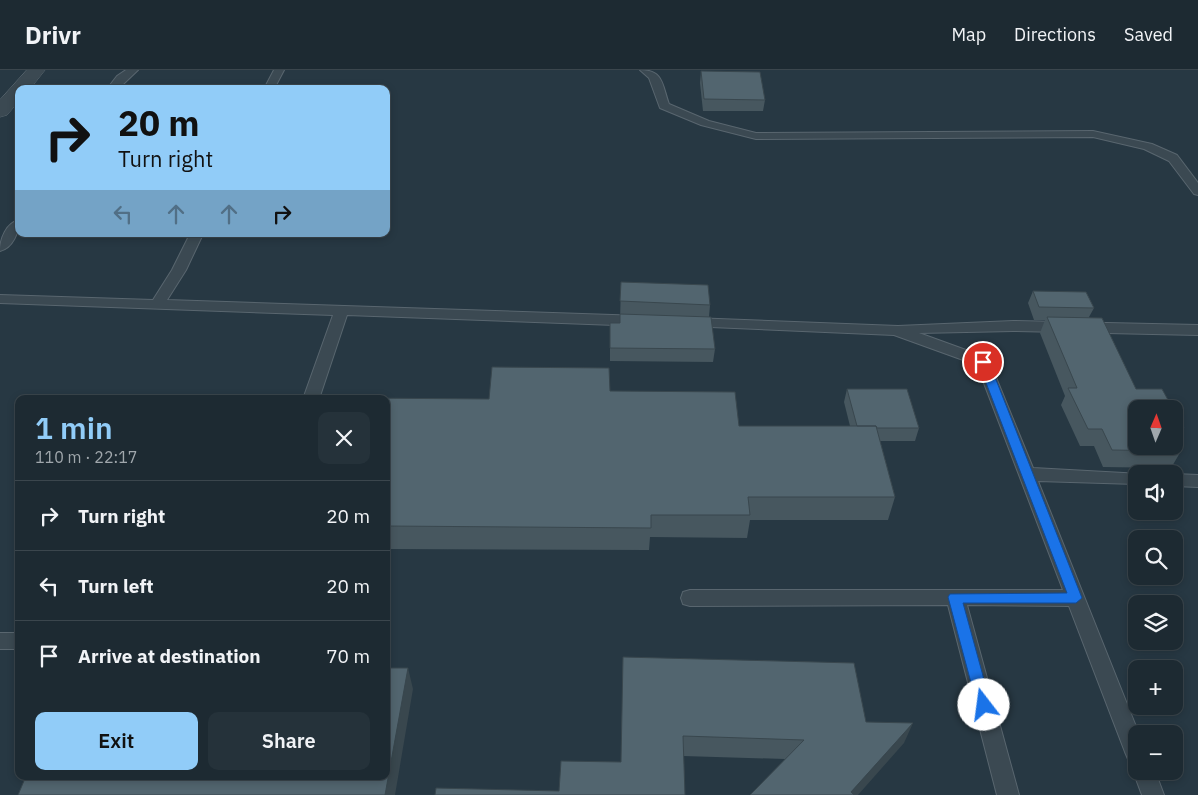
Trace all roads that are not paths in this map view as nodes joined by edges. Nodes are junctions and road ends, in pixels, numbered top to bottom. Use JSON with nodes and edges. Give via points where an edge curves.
{"nodes":[{"id":1,"x":36,"y":70,"type":"edge"},
{"id":2,"x":133,"y":70,"type":"edge"},
{"id":3,"x":279,"y":70,"type":"edge"},
{"id":4,"x":644,"y":70,"type":"edge"},
{"id":5,"x":22,"y":85,"type":"edge"},
{"id":6,"x":116,"y":85,"type":"edge"},
{"id":7,"x":271,"y":85,"type":"edge"},
{"id":8,"x":1198,"y":191,"type":"edge"},
{"id":9,"x":15,"y":229,"type":"edge"},
{"id":10,"x":194,"y":237,"type":"edge"},
{"id":11,"x":0,"y":247,"type":"edge"},
{"id":12,"x":0,"y":299,"type":"edge"},
{"id":13,"x":157,"y":305,"type":"junction"},
{"id":14,"x":342,"y":311,"type":"junction"},
{"id":15,"x":658,"y":322,"type":"edge"},
{"id":16,"x":678,"y":322,"type":"edge"},
{"id":17,"x":896,"y":330,"type":"junction"},
{"id":18,"x":1198,"y":330,"type":"edge"},
{"id":19,"x":312,"y":395,"type":"edge"},
{"id":20,"x":1027,"y":474,"type":"junction"},
{"id":21,"x":1128,"y":478,"type":"edge"},
{"id":22,"x":1183,"y":480,"type":"edge"},
{"id":23,"x":1198,"y":480,"type":"edge"},
{"id":24,"x":955,"y":597,"type":"junction"},
{"id":25,"x":690,"y":598,"type":"dead end"},
{"id":26,"x":1076,"y":598,"type":"junction"},
{"id":27,"x":0,"y":641,"type":"edge"},
{"id":28,"x":15,"y":641,"type":"edge"},
{"id":29,"x":1128,"y":731,"type":"edge"},
{"id":30,"x":1147,"y":780,"type":"edge"},
{"id":31,"x":1008,"y":795,"type":"edge"},
{"id":32,"x":1153,"y":795,"type":"edge"}],
"edges":[{"from":1,"to":5,"type":"street"},
{"from":2,"to":6,"type":"lane"},
{"from":3,"to":7,"type":"lane"},
{"from":4,"to":8,"type":"lane","via":[[654,76],[664,106],[705,124],[756,136],[1093,134],[1148,146],[1173,158]]},
{"from":9,"to":11,"type":"lane"},
{"from":10,"to":13,"type":"lane"},
{"from":12,"to":13,"type":"lane"},
{"from":13,"to":14,"type":"lane"},
{"from":14,"to":15,"type":"lane"},
{"from":14,"to":19,"type":"lane"},
{"from":16,"to":17,"type":"lane"},
{"from":17,"to":18,"type":"lane","via":[[1013,326]]},
{"from":17,"to":20,"type":"lane","via":[[983,362]]},
{"from":20,"to":21,"type":"lane"},
{"from":20,"to":26,"type":"lane"},
{"from":22,"to":23,"type":"lane"},
{"from":24,"to":25,"type":"lane"},
{"from":24,"to":26,"type":"lane"},
{"from":24,"to":31,"type":"lane"},
{"from":26,"to":29,"type":"lane"},
{"from":27,"to":28,"type":"lane"},
{"from":30,"to":32,"type":"lane"}]}
